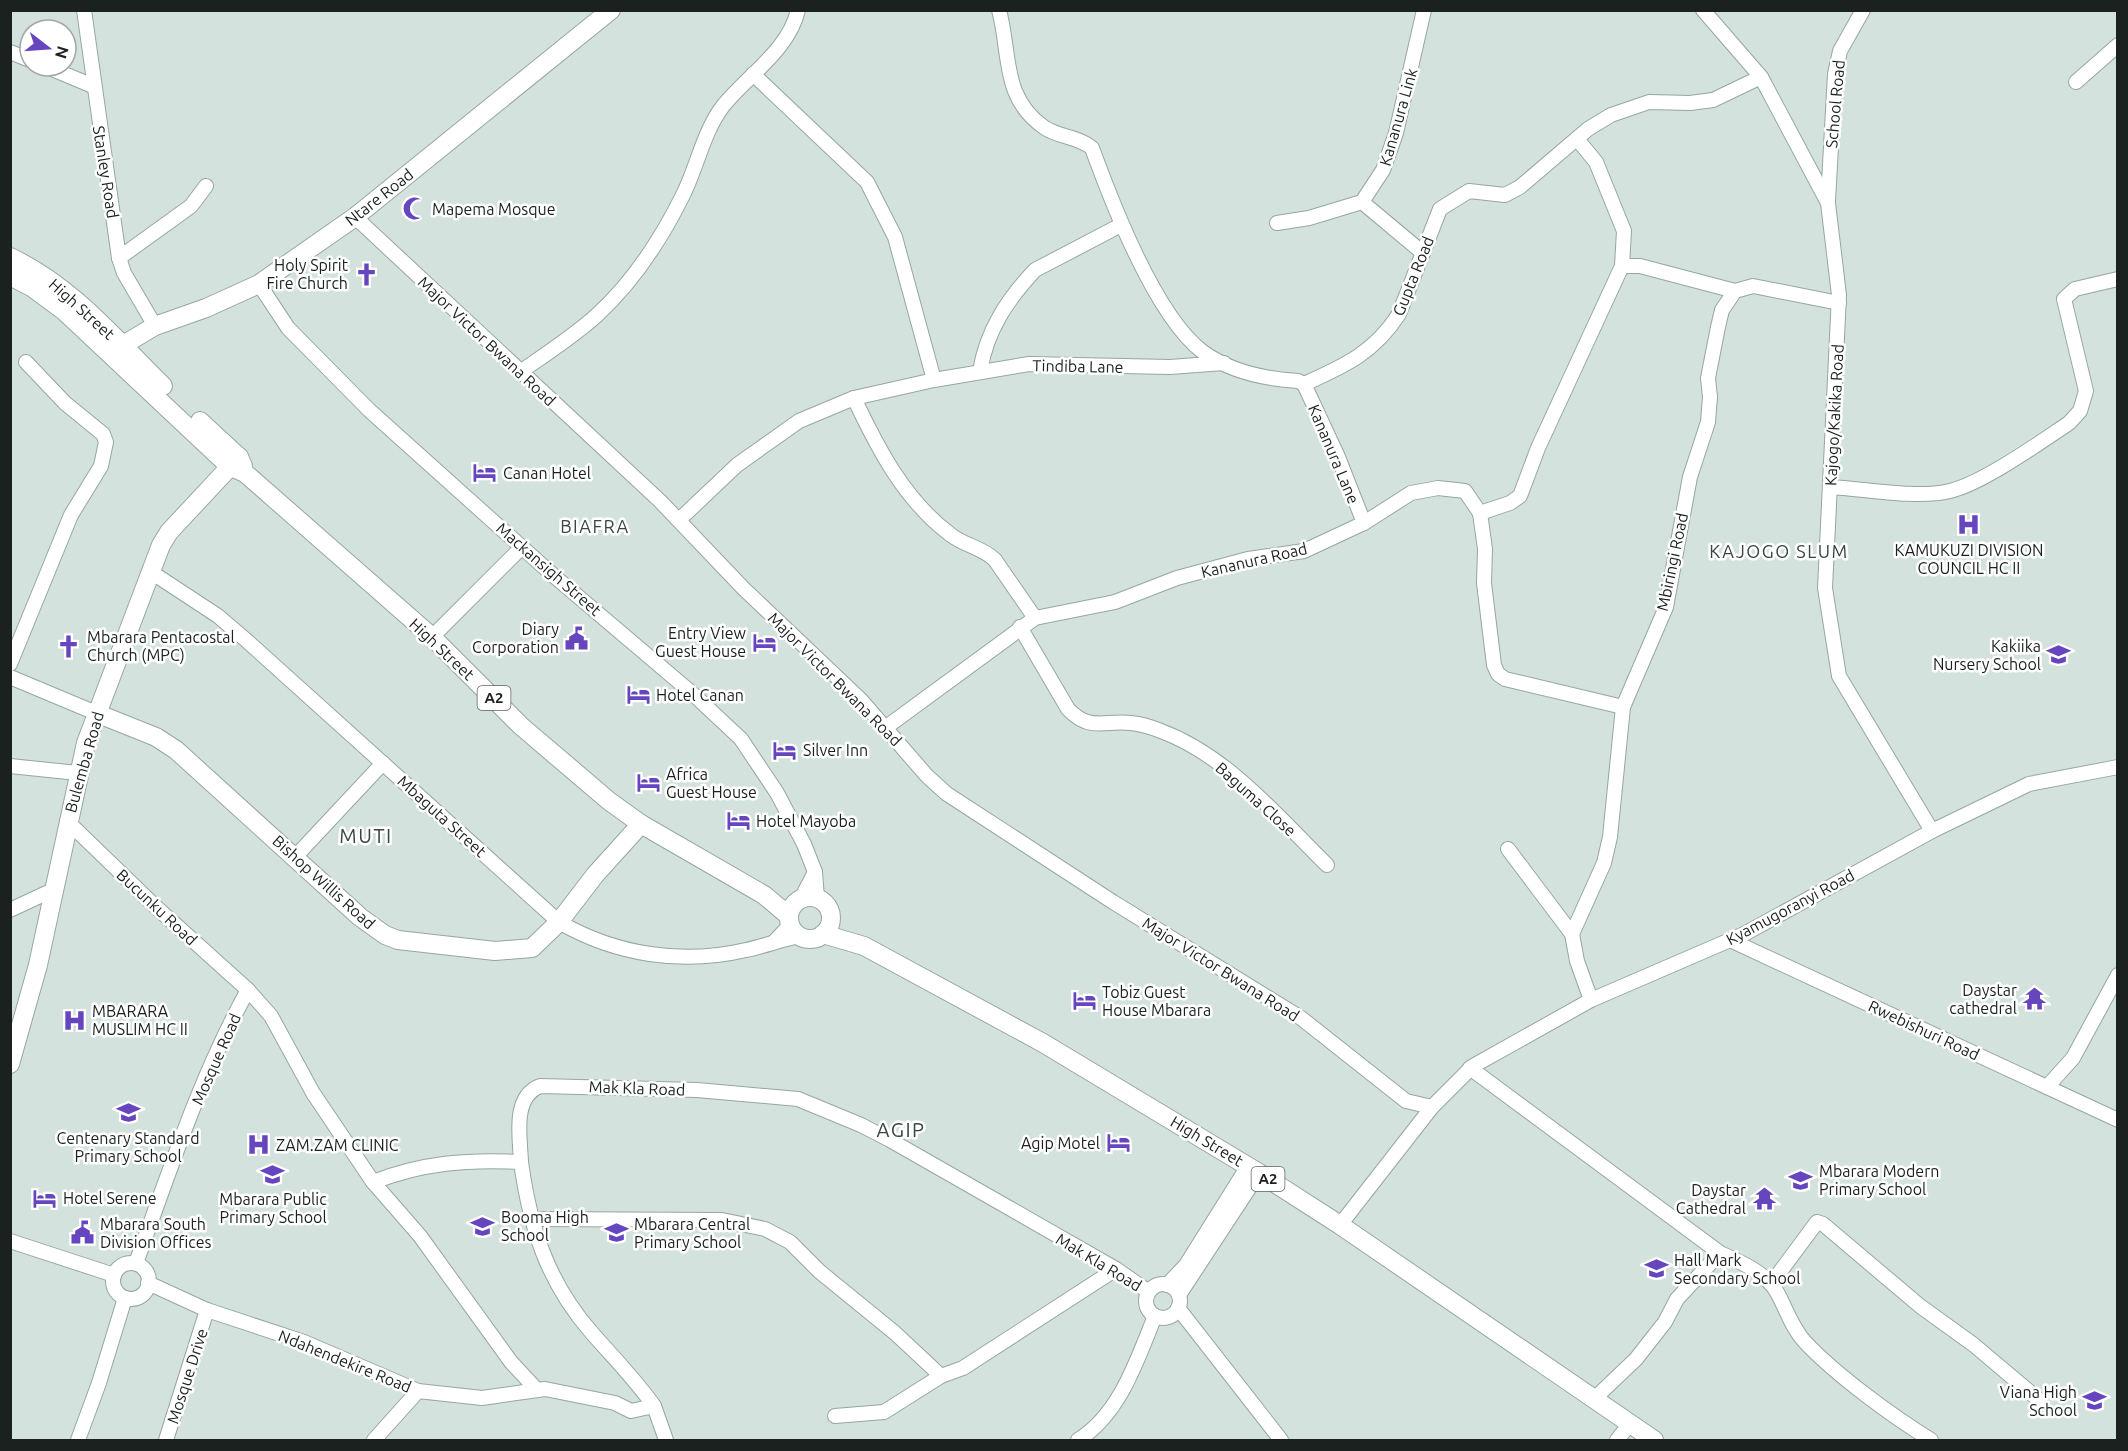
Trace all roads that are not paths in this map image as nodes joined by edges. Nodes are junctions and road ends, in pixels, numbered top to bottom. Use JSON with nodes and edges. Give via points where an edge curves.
{"nodes":[{"id":1,"x":84,"y":10,"type":"edge"},
{"id":2,"x":611,"y":10,"type":"edge"},
{"id":3,"x":798,"y":10,"type":"edge"},
{"id":4,"x":999,"y":10,"type":"edge"},
{"id":5,"x":1424,"y":10,"type":"edge"},
{"id":6,"x":1703,"y":10,"type":"edge"},
{"id":7,"x":1849,"y":10,"type":"edge"},
{"id":8,"x":1863,"y":10,"type":"edge"},
{"id":9,"x":1852,"y":30,"type":"junction"},
{"id":10,"x":2118,"y":45,"type":"edge"},
{"id":11,"x":753,"y":74,"type":"junction"},
{"id":12,"x":1761,"y":77,"type":"junction"},
{"id":13,"x":74,"y":78,"type":"edge"},
{"id":14,"x":2076,"y":82,"type":"dead end"},
{"id":15,"x":93,"y":86,"type":"junction"},
{"id":16,"x":1577,"y":139,"type":"junction"},
{"id":17,"x":206,"y":186,"type":"dead end"},
{"id":18,"x":1362,"y":202,"type":"junction"},
{"id":19,"x":1828,"y":203,"type":"junction"},
{"id":20,"x":355,"y":217,"type":"junction"},
{"id":21,"x":1277,"y":222,"type":"dead end"},
{"id":22,"x":1121,"y":225,"type":"junction"},
{"id":23,"x":1423,"y":253,"type":"junction"},
{"id":24,"x":10,"y":257,"type":"edge"},
{"id":25,"x":119,"y":258,"type":"junction"},
{"id":26,"x":1622,"y":266,"type":"junction"},
{"id":27,"x":10,"y":276,"type":"edge"},
{"id":28,"x":2118,"y":279,"type":"edge"},
{"id":29,"x":259,"y":284,"type":"junction"},
{"id":30,"x":1735,"y":291,"type":"junction"},
{"id":31,"x":1839,"y":303,"type":"junction"},
{"id":32,"x":70,"y":305,"type":"junction"},
{"id":33,"x":155,"y":326,"type":"junction"},
{"id":34,"x":123,"y":345,"type":"junction"},
{"id":35,"x":26,"y":362,"type":"dead end"},
{"id":36,"x":1224,"y":363,"type":"junction"},
{"id":37,"x":980,"y":371,"type":"junction"},
{"id":38,"x":520,"y":372,"type":"junction"},
{"id":39,"x":934,"y":380,"type":"junction"},
{"id":40,"x":1304,"y":384,"type":"junction"},
{"id":41,"x":854,"y":398,"type":"junction"},
{"id":42,"x":238,"y":466,"type":"junction"},
{"id":43,"x":1831,"y":487,"type":"junction"},
{"id":44,"x":1480,"y":513,"type":"junction"},
{"id":45,"x":679,"y":520,"type":"junction"},
{"id":46,"x":1364,"y":523,"type":"junction"},
{"id":47,"x":522,"y":547,"type":"junction"},
{"id":48,"x":151,"y":572,"type":"junction"},
{"id":49,"x":1035,"y":618,"type":"junction"},
{"id":50,"x":1020,"y":627,"type":"junction"},
{"id":51,"x":432,"y":637,"type":"junction"},
{"id":52,"x":10,"y":664,"type":"edge"},
{"id":53,"x":10,"y":677,"type":"edge"},
{"id":54,"x":1623,"y":707,"type":"junction"},
{"id":55,"x":96,"y":713,"type":"junction"},
{"id":56,"x":885,"y":728,"type":"junction"},
{"id":57,"x":383,"y":763,"type":"junction"},
{"id":58,"x":10,"y":766,"type":"edge"},
{"id":59,"x":2118,"y":767,"type":"edge"},
{"id":60,"x":78,"y":773,"type":"junction"},
{"id":61,"x":68,"y":821,"type":"junction"},
{"id":62,"x":641,"y":824,"type":"junction"},
{"id":63,"x":1932,"y":831,"type":"junction"},
{"id":64,"x":1508,"y":849,"type":"dead end"},
{"id":65,"x":296,"y":856,"type":"junction"},
{"id":66,"x":1327,"y":865,"type":"dead end"},
{"id":67,"x":56,"y":889,"type":"junction"},
{"id":68,"x":10,"y":910,"type":"edge"},
{"id":69,"x":803,"y":912,"type":"junction"},
{"id":70,"x":559,"y":922,"type":"junction"},
{"id":71,"x":823,"y":934,"type":"junction"},
{"id":72,"x":1572,"y":934,"type":"junction"},
{"id":73,"x":1730,"y":940,"type":"junction"},
{"id":74,"x":864,"y":946,"type":"junction"},
{"id":75,"x":2118,"y":975,"type":"edge"},
{"id":76,"x":248,"y":990,"type":"junction"},
{"id":77,"x":1591,"y":1000,"type":"junction"},
{"id":78,"x":10,"y":1064,"type":"edge"},
{"id":79,"x":1470,"y":1068,"type":"junction"},
{"id":80,"x":2047,"y":1087,"type":"junction"},
{"id":81,"x":1432,"y":1107,"type":"junction"},
{"id":82,"x":2118,"y":1120,"type":"edge"},
{"id":83,"x":521,"y":1161,"type":"junction"},
{"id":84,"x":1253,"y":1169,"type":"junction"},
{"id":85,"x":373,"y":1182,"type":"junction"},
{"id":86,"x":530,"y":1219,"type":"junction"},
{"id":87,"x":1340,"y":1225,"type":"junction"},
{"id":88,"x":10,"y":1241,"type":"edge"},
{"id":89,"x":1720,"y":1253,"type":"junction"},
{"id":90,"x":136,"y":1263,"type":"junction"},
{"id":91,"x":1116,"y":1269,"type":"junction"},
{"id":92,"x":114,"y":1275,"type":"junction"},
{"id":93,"x":148,"y":1283,"type":"junction"},
{"id":94,"x":1771,"y":1284,"type":"junction"},
{"id":95,"x":1167,"y":1285,"type":"junction"},
{"id":96,"x":1149,"y":1292,"type":"junction"},
{"id":97,"x":124,"y":1298,"type":"junction"},
{"id":98,"x":1178,"y":1301,"type":"junction"},
{"id":99,"x":207,"y":1310,"type":"junction"},
{"id":100,"x":1155,"y":1316,"type":"junction"},
{"id":101,"x":941,"y":1376,"type":"junction"},
{"id":102,"x":537,"y":1389,"type":"junction"},
{"id":103,"x":418,"y":1391,"type":"junction"},
{"id":104,"x":1594,"y":1399,"type":"junction"},
{"id":105,"x":2039,"y":1400,"type":"dead end"},
{"id":106,"x":654,"y":1406,"type":"junction"},
{"id":107,"x":835,"y":1416,"type":"dead end"},
{"id":108,"x":1630,"y":1424,"type":"junction"},
{"id":109,"x":78,"y":1440,"type":"edge"},
{"id":110,"x":166,"y":1440,"type":"edge"},
{"id":111,"x":374,"y":1440,"type":"edge"},
{"id":112,"x":666,"y":1440,"type":"edge"},
{"id":113,"x":1078,"y":1440,"type":"edge"},
{"id":114,"x":1281,"y":1440,"type":"edge"},
{"id":115,"x":1617,"y":1440,"type":"edge"},
{"id":116,"x":1654,"y":1440,"type":"edge"},
{"id":117,"x":1931,"y":1440,"type":"edge"}],
"edges":[{"from":1,"to":15,"type":"street","name":"Stanley Road"},
{"from":2,"to":20,"type":"main road","name":"Ntare Road"},
{"from":3,"to":11,"type":"street","via":[[788,36]]},
{"from":4,"to":22,"type":"street","via":[[1008,76],[1017,97],[1045,128],[1092,148]]},
{"from":5,"to":18,"type":"street","name":"Kananura Link","via":[[1396,133],[1383,170]]},
{"from":6,"to":12,"type":"street","name":"Kajogo/Kakika Road"},
{"from":7,"to":9,"type":"street"},
{"from":8,"to":9,"type":"street","name":"School Road"},
{"from":9,"to":19,"type":"street","name":"School Road","via":[[1840,51],[1835,74]]},
{"from":10,"to":14,"type":"street"},
{"from":11,"to":38,"type":"street","via":[[722,108],[663,235],[630,280],[597,315]]},
{"from":11,"to":39,"type":"street","via":[[867,182],[895,237]]},
{"from":12,"to":16,"type":"street","name":"Gupta Road","via":[[1713,100],[1640,105],[1611,115]]},
{"from":12,"to":19,"type":"street","name":"Kajogo/Kakika Road"},
{"from":13,"to":15,"type":"street"},
{"from":15,"to":25,"type":"street","name":"Stanley Road"},
{"from":16,"to":23,"type":"street","name":"Gupta Road","via":[[1520,188],[1505,195],[1469,191],[1454,198],[1440,209]]},
{"from":16,"to":26,"type":"street","via":[[1596,162],[1624,231]]},
{"from":17,"to":25,"type":"street","via":[[191,206]]},
{"from":18,"to":21,"type":"street","via":[[1309,218]]},
{"from":18,"to":23,"type":"street"},
{"from":19,"to":31,"type":"street","name":"Kajogo/Kakika Road"},
{"from":20,"to":29,"type":"main road","name":"Ntare Road"},
{"from":20,"to":38,"type":"street","name":"Major Victor Bwana Road"},
{"from":22,"to":36,"type":"street","via":[[1163,304],[1186,337]]},
{"from":22,"to":37,"type":"street","via":[[1035,270],[991,328]]},
{"from":23,"to":40,"type":"street","name":"Gupta Road","via":[[1391,327],[1366,353]]},
{"from":24,"to":32,"type":"main road","name":"High Street","number":"A2","via":[[47,277]]},
{"from":25,"to":33,"type":"street","name":"Stanley Road"},
{"from":26,"to":30,"type":"street","via":[[1640,266]]},
{"from":26,"to":44,"type":"street","via":[[1538,448],[1520,496]]},
{"from":27,"to":32,"type":"main road","name":"High Street","number":"A2"},
{"from":28,"to":43,"type":"street","via":[[2075,289],[2064,298],[2086,391],[2080,411],[2069,423],[1972,484],[1949,491]]},
{"from":29,"to":33,"type":"main road","name":"Ntare Road"},
{"from":29,"to":47,"type":"street","name":"Mackansigh Street","via":[[288,328],[342,383]]},
{"from":30,"to":31,"type":"street","via":[[1753,286]]},
{"from":30,"to":54,"type":"street","name":"Mbiringi Road","via":[[1722,310],[1718,327],[1708,378],[1708,422],[1690,477],[1665,608]]},
{"from":31,"to":43,"type":"street","name":"Kajogo/Kakika Road"},
{"from":32,"to":34,"type":"main road","name":"High Street","number":"A2"},
{"from":32,"to":42,"type":"main road","name":"High Street","number":"A2"},
{"from":33,"to":34,"type":"main road","name":"Ntare Road"},
{"from":34,"to":42,"type":"main road","name":"High Street","number":"A2"},
{"from":35,"to":52,"type":"street","via":[[65,403],[103,434],[106,442],[101,466],[71,515]]},
{"from":36,"to":37,"type":"street","name":"Tindiba Lane","via":[[1170,367],[1029,364]]},
{"from":36,"to":40,"type":"street","via":[[1249,374]]},
{"from":37,"to":39,"type":"street","name":"Tindiba Lane"},
{"from":38,"to":45,"type":"street","name":"Major Victor Bwana Road"},
{"from":39,"to":41,"type":"street","name":"Tindiba Lane"},
{"from":40,"to":46,"type":"street","name":"Kananura Lane"},
{"from":41,"to":45,"type":"street","name":"Tindiba Lane","via":[[799,421],[737,465]]},
{"from":41,"to":49,"type":"street","via":[[879,450],[924,511],[954,537],[987,552]]},
{"from":42,"to":48,"type":"main road","name":"Bulemba Road","via":[[169,532]]},
{"from":42,"to":51,"type":"main road","name":"High Street","number":"A2"},
{"from":43,"to":63,"type":"street","name":"Kajogo/Kakika Road","via":[[1825,588],[1839,676]]},
{"from":44,"to":46,"type":"street","name":"Kananura Road","via":[[1465,491],[1438,488],[1411,493]]},
{"from":44,"to":54,"type":"street","via":[[1484,583],[1498,674],[1505,679]]},
{"from":45,"to":56,"type":"street","name":"Major Victor Bwana Road"},
{"from":46,"to":49,"type":"street","name":"Kananura Road","via":[[1304,550],[1248,559],[1177,578],[1115,602]]},
{"from":47,"to":51,"type":"street"},
{"from":47,"to":69,"type":"street","name":"Mackansigh Street","via":[[741,739],[777,793],[815,872]]},
{"from":48,"to":55,"type":"main road","name":"Bulemba Road"},
{"from":48,"to":57,"type":"street","name":"Mbaguta Street","via":[[218,616]]},
{"from":49,"to":50,"type":"street","name":"Kananura Road"},
{"from":50,"to":56,"type":"street","name":"Kananura Road"},
{"from":50,"to":66,"type":"street","name":"Baguma Close","via":[[1078,720],[1093,725],[1146,725],[1205,754],[1236,777]]},
{"from":51,"to":62,"type":"main road","name":"High Street","number":"A2","via":[[521,726]]},
{"from":53,"to":55,"type":"street"},
{"from":54,"to":72,"type":"street","name":"Mbiringi Road","via":[[1606,854],[1597,883]]},
{"from":55,"to":60,"type":"main road","name":"Bulemba Road"},
{"from":55,"to":65,"type":"main road","name":"Bishop Willis Road","via":[[156,737],[177,750]]},
{"from":56,"to":81,"type":"street","name":"Major Victor Bwana Road","via":[[947,794],[1300,1018],[1406,1101]]},
{"from":57,"to":65,"type":"street"},
{"from":57,"to":70,"type":"street","name":"Mbaguta Street"},
{"from":58,"to":60,"type":"street"},
{"from":59,"to":63,"type":"street","name":"Kyamugoranyi Road","via":[[2029,784]]},
{"from":60,"to":61,"type":"main road","name":"Bulemba Road"},
{"from":61,"to":67,"type":"main road","name":"Bulemba Road"},
{"from":61,"to":76,"type":"street","name":"Bucunku Road"},
{"from":62,"to":69,"type":"main road","name":"High Street","number":"A2","via":[[764,895]]},
{"from":62,"to":70,"type":"main road","name":"Bishop Willis Road"},
{"from":63,"to":73,"type":"street","name":"Kyamugoranyi Road"},
{"from":64,"to":72,"type":"street"},
{"from":65,"to":70,"type":"main road","name":"Bishop Willis Road","via":[[360,917],[398,940],[525,951]]},
{"from":67,"to":68,"type":"street"},
{"from":67,"to":78,"type":"main road","name":"Bulemba Road"},
{"from":69,"to":70,"type":"street","name":"Mbaguta Street","via":[[774,942],[710,956],[657,957],[602,942]]},
{"from":69,"to":71,"type":"main road","number":"A2","via":[[811,939]]},
{"from":69,"to":71,"type":"main road","via":[[831,920]]},
{"from":69,"to":74,"type":"main road","name":"High Street","number":"A2"},
{"from":71,"to":74,"type":"main road","name":"High Street","number":"A2"},
{"from":72,"to":77,"type":"street"},
{"from":73,"to":77,"type":"street","name":"Kyamugoranyi Road"},
{"from":73,"to":80,"type":"street","name":"Rwebishuri Road"},
{"from":74,"to":84,"type":"main road","name":"High Street","number":"A2","via":[[1043,1043]]},
{"from":75,"to":80,"type":"street","via":[[2073,1058]]},
{"from":76,"to":85,"type":"street","via":[[271,1016],[313,1093]]},
{"from":76,"to":90,"type":"street","name":"Mosque Road","via":[[228,1027],[180,1142]]},
{"from":77,"to":79,"type":"street","name":"Kyamugoranyi Road"},
{"from":79,"to":81,"type":"street","name":"Kyamugoranyi Road"},
{"from":79,"to":89,"type":"street"},
{"from":80,"to":82,"type":"street","name":"Rwebishuri Road"},
{"from":81,"to":87,"type":"street","name":"Kyamugoranyi Road"},
{"from":83,"to":85,"type":"street","via":[[441,1162]]},
{"from":83,"to":86,"type":"street","name":"Mak Kla Road"},
{"from":83,"to":91,"type":"street","name":"Mak Kla Road","via":[[520,1114],[531,1090],[540,1086],[697,1090],[798,1099],[890,1140]]},
{"from":84,"to":87,"type":"main road","name":"High Street","number":"A2"},
{"from":84,"to":95,"type":"street"},
{"from":84,"to":98,"type":"street"},
{"from":85,"to":102,"type":"street","via":[[420,1236],[510,1362]]},
{"from":86,"to":101,"type":"street","via":[[722,1220],[765,1229],[790,1242]]},
{"from":86,"to":106,"type":"street","name":"Mak Kla Road","via":[[539,1249],[562,1294]]},
{"from":87,"to":104,"type":"main road","name":"High Street","number":"A2"},
{"from":88,"to":92,"type":"street"},
{"from":89,"to":94,"type":"street","via":[[1754,1269]]},
{"from":89,"to":104,"type":"street","via":[[1677,1299],[1665,1322],[1636,1359]]},
{"from":90,"to":92,"type":"street","via":[[125,1263]]},
{"from":90,"to":93,"type":"street","via":[[145,1269]]},
{"from":91,"to":96,"type":"street","name":"Mak Kla Road"},
{"from":91,"to":101,"type":"street","via":[[963,1368]]},
{"from":92,"to":97,"type":"street","via":[[114,1286]]},
{"from":93,"to":97,"type":"street","via":[[142,1295]]},
{"from":93,"to":99,"type":"street","name":"Ndahendekire Road"},
{"from":94,"to":105,"type":"street","via":[[1817,1222],[1823,1224]]},
{"from":94,"to":117,"type":"street","via":[[1791,1323],[1816,1354],[1904,1424]]},
{"from":95,"to":96,"type":"street","via":[[1155,1286]]},
{"from":95,"to":98,"type":"street"},
{"from":96,"to":100,"type":"street","via":[[1147,1305]]},
{"from":97,"to":109,"type":"street"},
{"from":98,"to":100,"type":"street","via":[[1168,1317]]},
{"from":98,"to":114,"type":"street"},
{"from":99,"to":103,"type":"street","name":"Ndahendekire Road","via":[[304,1342]]},
{"from":99,"to":110,"type":"street","name":"Mosque Drive"},
{"from":100,"to":113,"type":"street","via":[[1117,1399],[1106,1415]]},
{"from":101,"to":107,"type":"street","via":[[884,1412]]},
{"from":102,"to":103,"type":"street","name":"Ndahendekire Road","via":[[482,1398]]},
{"from":102,"to":106,"type":"street","name":"Ndahendekire Road","via":[[615,1403],[631,1411]]},
{"from":103,"to":111,"type":"street"},
{"from":104,"to":108,"type":"main road","name":"High Street","number":"A2"},
{"from":106,"to":112,"type":"street"},
{"from":108,"to":115,"type":"street"},
{"from":108,"to":116,"type":"main road","name":"High Street","number":"A2"}]}
